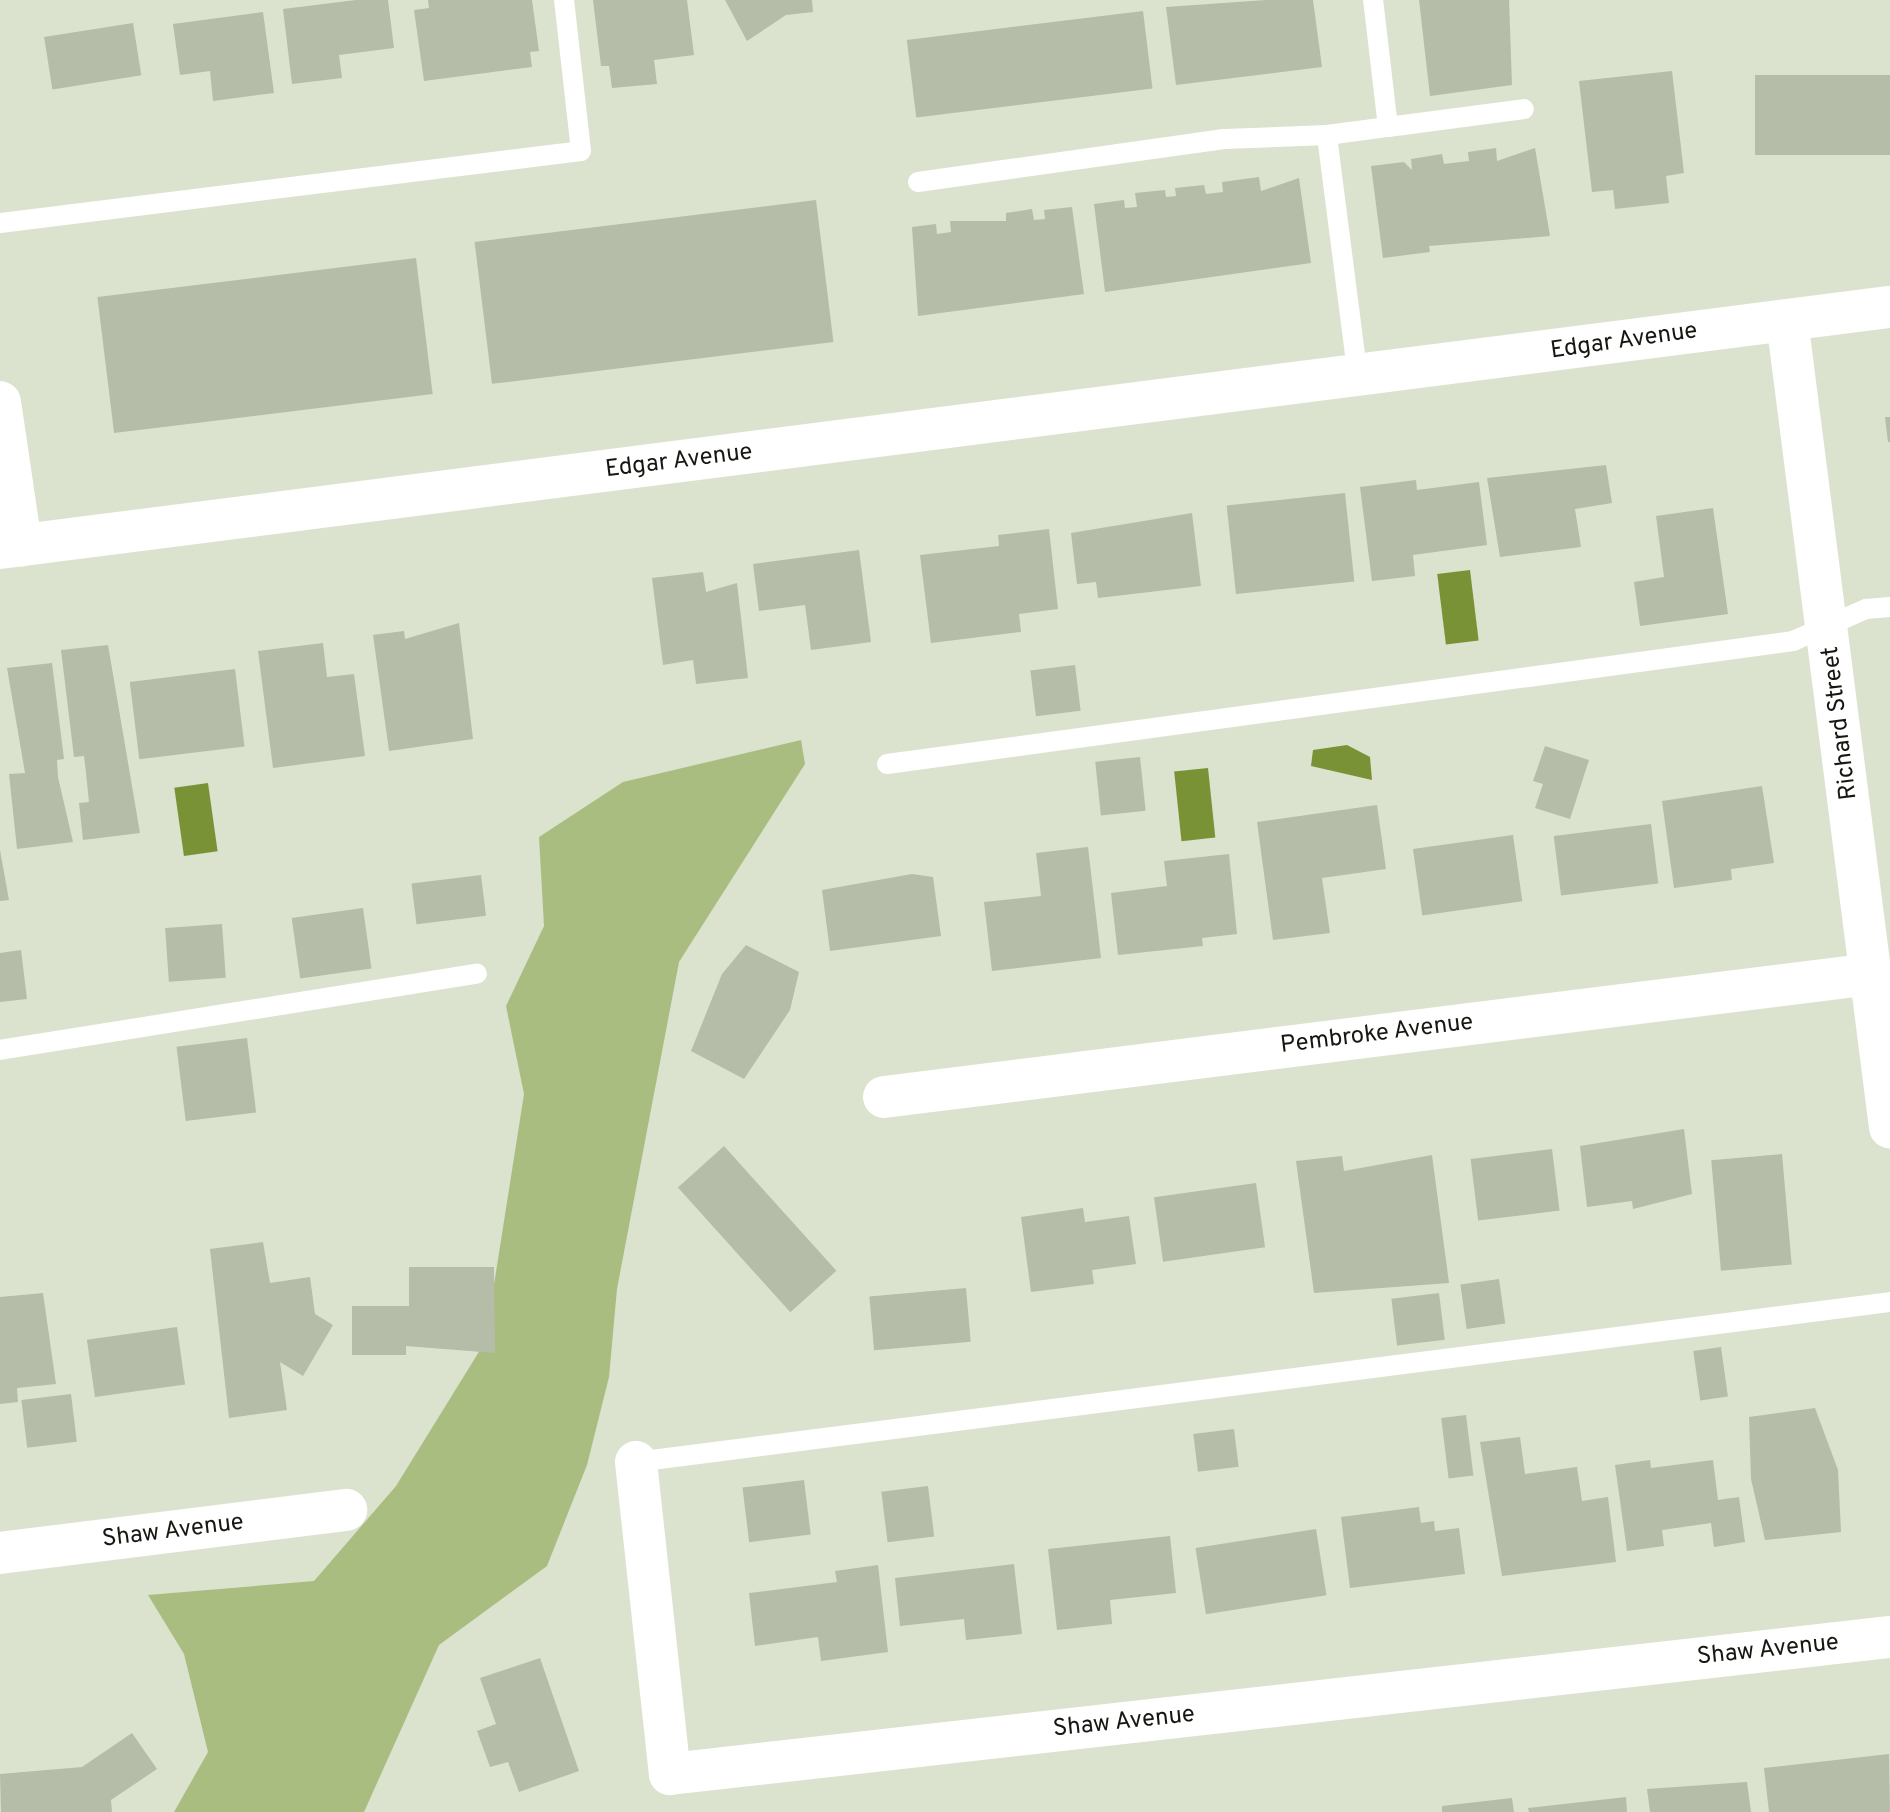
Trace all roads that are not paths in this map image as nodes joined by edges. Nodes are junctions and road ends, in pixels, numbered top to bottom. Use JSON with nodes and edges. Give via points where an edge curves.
{"nodes":[{"id":1,"x":564,"y":0,"type":"edge"},
{"id":2,"x":1373,"y":0,"type":"edge"},
{"id":3,"x":1524,"y":109,"type":"dead end"},
{"id":4,"x":1388,"y":127,"type":"junction"},
{"id":5,"x":1327,"y":135,"type":"junction"},
{"id":6,"x":918,"y":182,"type":"dead end"},
{"id":7,"x":0,"y":223,"type":"edge"},
{"id":8,"x":1890,"y":307,"type":"edge"},
{"id":9,"x":1787,"y":320,"type":"junction"},
{"id":10,"x":1358,"y":378,"type":"junction"},
{"id":11,"x":0,"y":402,"type":"edge"},
{"id":12,"x":10,"y":547,"type":"edge"},
{"id":13,"x":1890,"y":607,"type":"edge"},
{"id":14,"x":1829,"y":628,"type":"junction"},
{"id":15,"x":887,"y":764,"type":"dead end"},
{"id":16,"x":477,"y":974,"type":"dead end"},
{"id":17,"x":1871,"y":974,"type":"junction"},
{"id":18,"x":1884,"y":1028,"type":"edge"},
{"id":19,"x":0,"y":1050,"type":"edge"},
{"id":20,"x":884,"y":1097,"type":"dead end"},
{"id":21,"x":1890,"y":1127,"type":"edge"},
{"id":22,"x":1890,"y":1302,"type":"edge"},
{"id":23,"x":636,"y":1462,"type":"joint"},
{"id":24,"x":346,"y":1510,"type":"dead end"},
{"id":25,"x":0,"y":1553,"type":"edge"},
{"id":26,"x":1890,"y":1637,"type":"edge"}],
"edges":[{"from":1,"to":7,"type":"lane","via":[[581,151]]},
{"from":2,"to":4,"type":"lane"},
{"from":3,"to":4,"type":"lane"},
{"from":4,"to":5,"type":"lane"},
{"from":5,"to":6,"type":"lane","via":[[1224,139]]},
{"from":5,"to":10,"type":"lane"},
{"from":8,"to":9,"type":"street","name":"Edgar Avenue"},
{"from":9,"to":10,"type":"street","name":"Edgar Avenue"},
{"from":9,"to":14,"type":"street","name":"Richard Street"},
{"from":10,"to":12,"type":"street","name":"Edgar Avenue"},
{"from":11,"to":12,"type":"street"},
{"from":13,"to":14,"type":"lane","via":[[1866,609]]},
{"from":14,"to":15,"type":"lane","via":[[1793,641]]},
{"from":14,"to":17,"type":"street","name":"Richard Street"},
{"from":16,"to":19,"type":"lane"},
{"from":17,"to":18,"type":"street","name":"Richard Street"},
{"from":17,"to":20,"type":"street","name":"Pembroke Avenue"},
{"from":18,"to":21,"type":"street","name":"Richard Street"},
{"from":22,"to":23,"type":"lane"},
{"from":23,"to":26,"type":"street","name":"Shaw Avenue","via":[[670,1774]]},
{"from":24,"to":25,"type":"street","name":"Shaw Avenue"}]}
